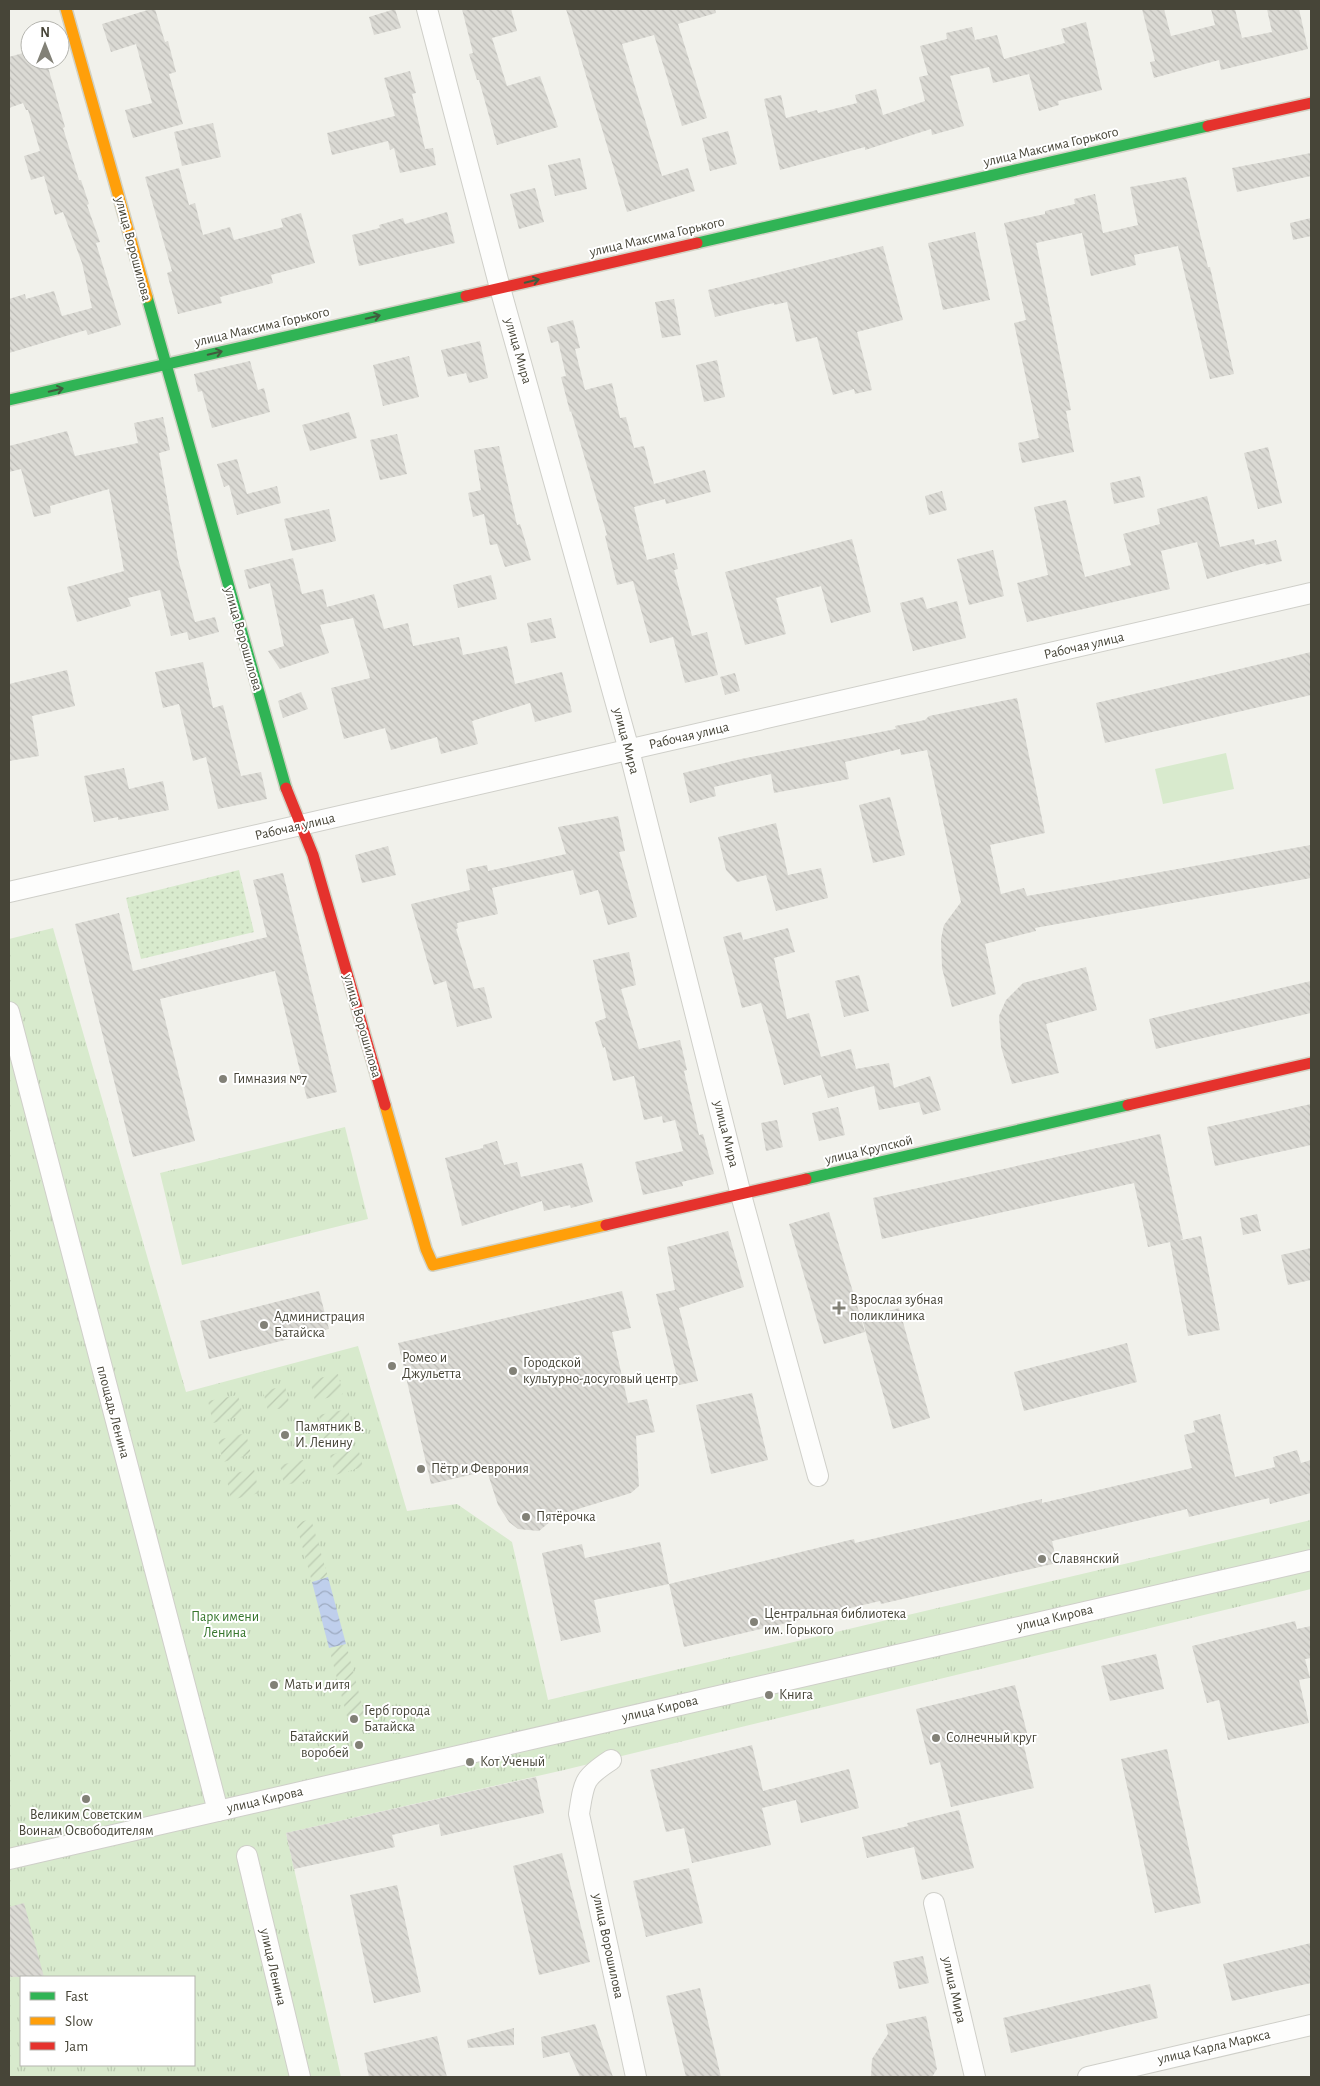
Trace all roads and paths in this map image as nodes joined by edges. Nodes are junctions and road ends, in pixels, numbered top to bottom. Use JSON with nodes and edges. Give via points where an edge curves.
{"nodes":[{"id":1,"x":66,"y":9,"type":"edge"},
{"id":2,"x":427,"y":9,"type":"edge"},
{"id":3,"x":1311,"y":103,"type":"edge"},
{"id":4,"x":500,"y":288,"type":"junction"},
{"id":5,"x":165,"y":364,"type":"junction"},
{"id":6,"x":9,"y":400,"type":"edge"},
{"id":7,"x":1311,"y":593,"type":"edge"},
{"id":8,"x":629,"y":750,"type":"junction"},
{"id":9,"x":302,"y":826,"type":"junction"},
{"id":10,"x":9,"y":892,"type":"edge"},
{"id":11,"x":9,"y":1012,"type":"edge"},
{"id":12,"x":1311,"y":1063,"type":"edge"},
{"id":13,"x":741,"y":1195,"type":"junction"},
{"id":14,"x":433,"y":1265,"type":"joint"},
{"id":15,"x":818,"y":1476,"type":"dead end"},
{"id":16,"x":1311,"y":1560,"type":"edge"},
{"id":17,"x":611,"y":1760,"type":"dead end"},
{"id":18,"x":218,"y":1811,"type":"junction"},
{"id":19,"x":247,"y":1856,"type":"dead end"},
{"id":20,"x":9,"y":1859,"type":"edge"},
{"id":21,"x":934,"y":1903,"type":"dead end"},
{"id":22,"x":1311,"y":2025,"type":"edge"},
{"id":23,"x":300,"y":2077,"type":"edge"},
{"id":24,"x":636,"y":2077,"type":"edge"},
{"id":25,"x":975,"y":2077,"type":"edge"},
{"id":26,"x":1088,"y":2077,"type":"edge"}],
"edges":[{"from":1,"to":5,"type":"street","name":"улица Ворошилова"},
{"from":2,"to":4,"type":"street","name":"улица Мира"},
{"from":4,"to":3,"type":"street","name":"улица Максима Горького","one_way":true},
{"from":5,"to":4,"type":"street","name":"улица Максима Горького","one_way":true},
{"from":4,"to":8,"type":"street","name":"улица Мира"},
{"from":6,"to":5,"type":"street","name":"улица Максима Горького","one_way":true},
{"from":5,"to":9,"type":"street","name":"улица Ворошилова","via":[[288,795]]},
{"from":7,"to":8,"type":"street","name":"Рабочая улица"},
{"from":8,"to":9,"type":"street","name":"Рабочая улица"},
{"from":8,"to":13,"type":"street","name":"улица Мира"},
{"from":9,"to":10,"type":"street","name":"Рабочая улица"},
{"from":9,"to":14,"type":"street","name":"улица Ворошилова","via":[[313,854],[423,1240]]},
{"from":11,"to":18,"type":"street","name":"площадь Ленина"},
{"from":12,"to":13,"type":"street","name":"улица Крупской"},
{"from":13,"to":14,"type":"street","name":"улица Крупской"},
{"from":13,"to":15,"type":"street","name":"улица Мира"},
{"from":16,"to":18,"type":"street","name":"улица Кирова"},
{"from":17,"to":24,"type":"street","name":"улица Ворошилова","via":[[593,1771],[584,1782],[580,1814]]},
{"from":18,"to":20,"type":"street","name":"улица Кирова"},
{"from":19,"to":23,"type":"street","name":"улица Ленина"},
{"from":21,"to":25,"type":"street","name":"улица Мира"},
{"from":22,"to":26,"type":"street","name":"улица Карла Маркса"}]}
